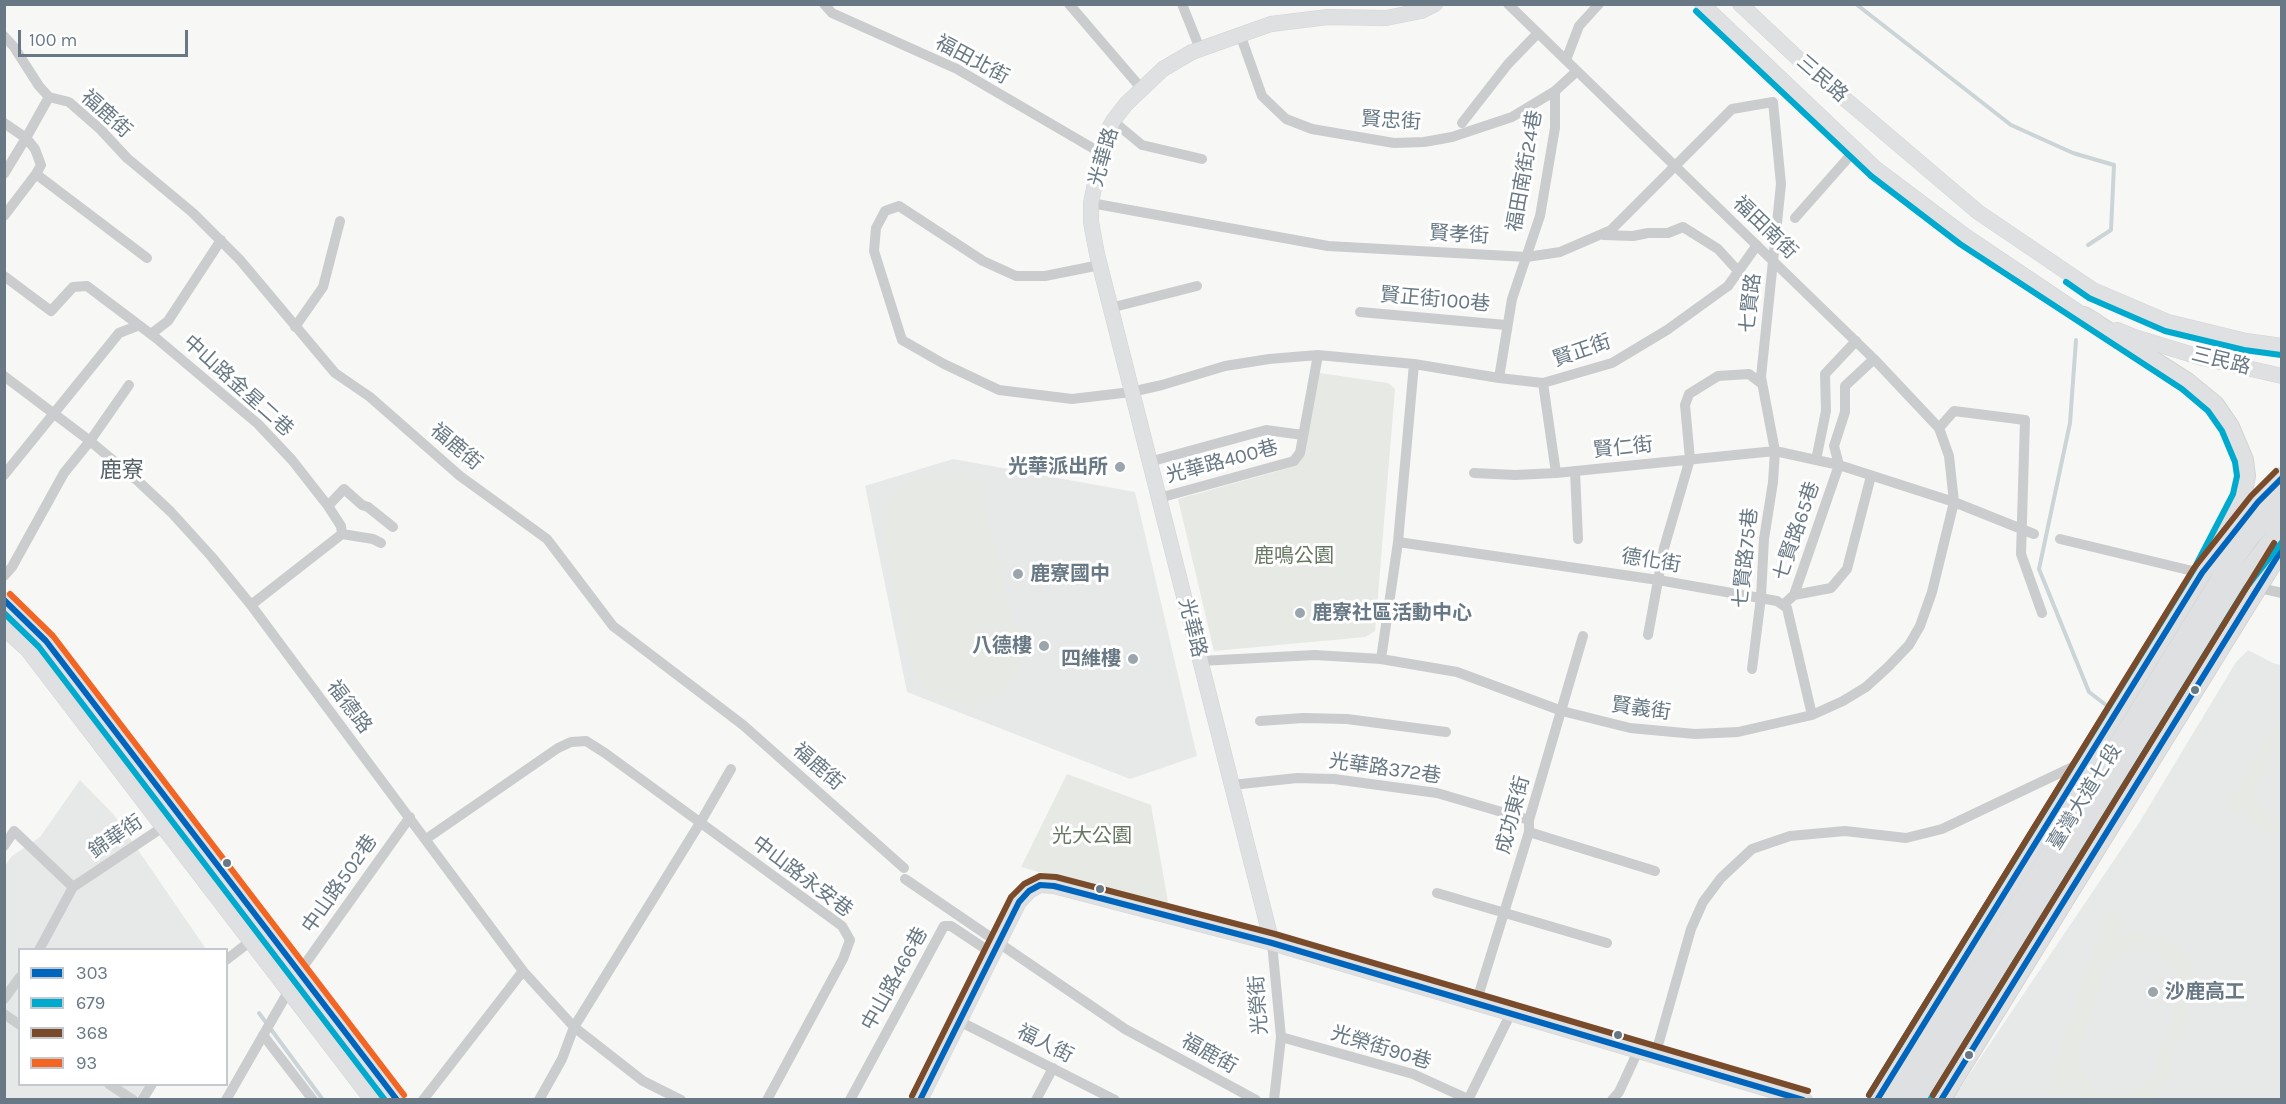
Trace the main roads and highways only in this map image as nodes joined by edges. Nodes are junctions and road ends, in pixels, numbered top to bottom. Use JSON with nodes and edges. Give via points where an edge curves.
{"nodes":[{"id":1,"x":2084,"y":316,"type":"road end"},
{"id":2,"x":2282,"y":477,"type":"edge"},
{"id":3,"x":2282,"y":502,"type":"edge"},
{"id":4,"x":2282,"y":527,"type":"edge"},
{"id":5,"x":2282,"y":548,"type":"edge"},
{"id":6,"x":2202,"y":573,"type":"junction"},
{"id":7,"x":1879,"y":1098,"type":"edge"},
{"id":8,"x":1898,"y":1100,"type":"edge"},
{"id":9,"x":1919,"y":1100,"type":"edge"},
{"id":10,"x":1941,"y":1100,"type":"edge"}],
"edges":[{"from":1,"to":6,"type":"main road","via":[[2187,382],[2215,405],[2238,443],[2246,476],[2242,497]]},
{"from":2,"to":6,"type":"main road","name":"臺灣大道七段"},
{"from":3,"to":8,"type":"main road","name":"臺灣大道七段","via":[[2250,537],[2221,578]]},
{"from":4,"to":9,"type":"main road","name":"臺灣大道七段","via":[[2239,583]]},
{"from":5,"to":10,"type":"main road","name":"臺灣大道七段"},
{"from":6,"to":7,"type":"main road","name":"臺灣大道七段"}]}
